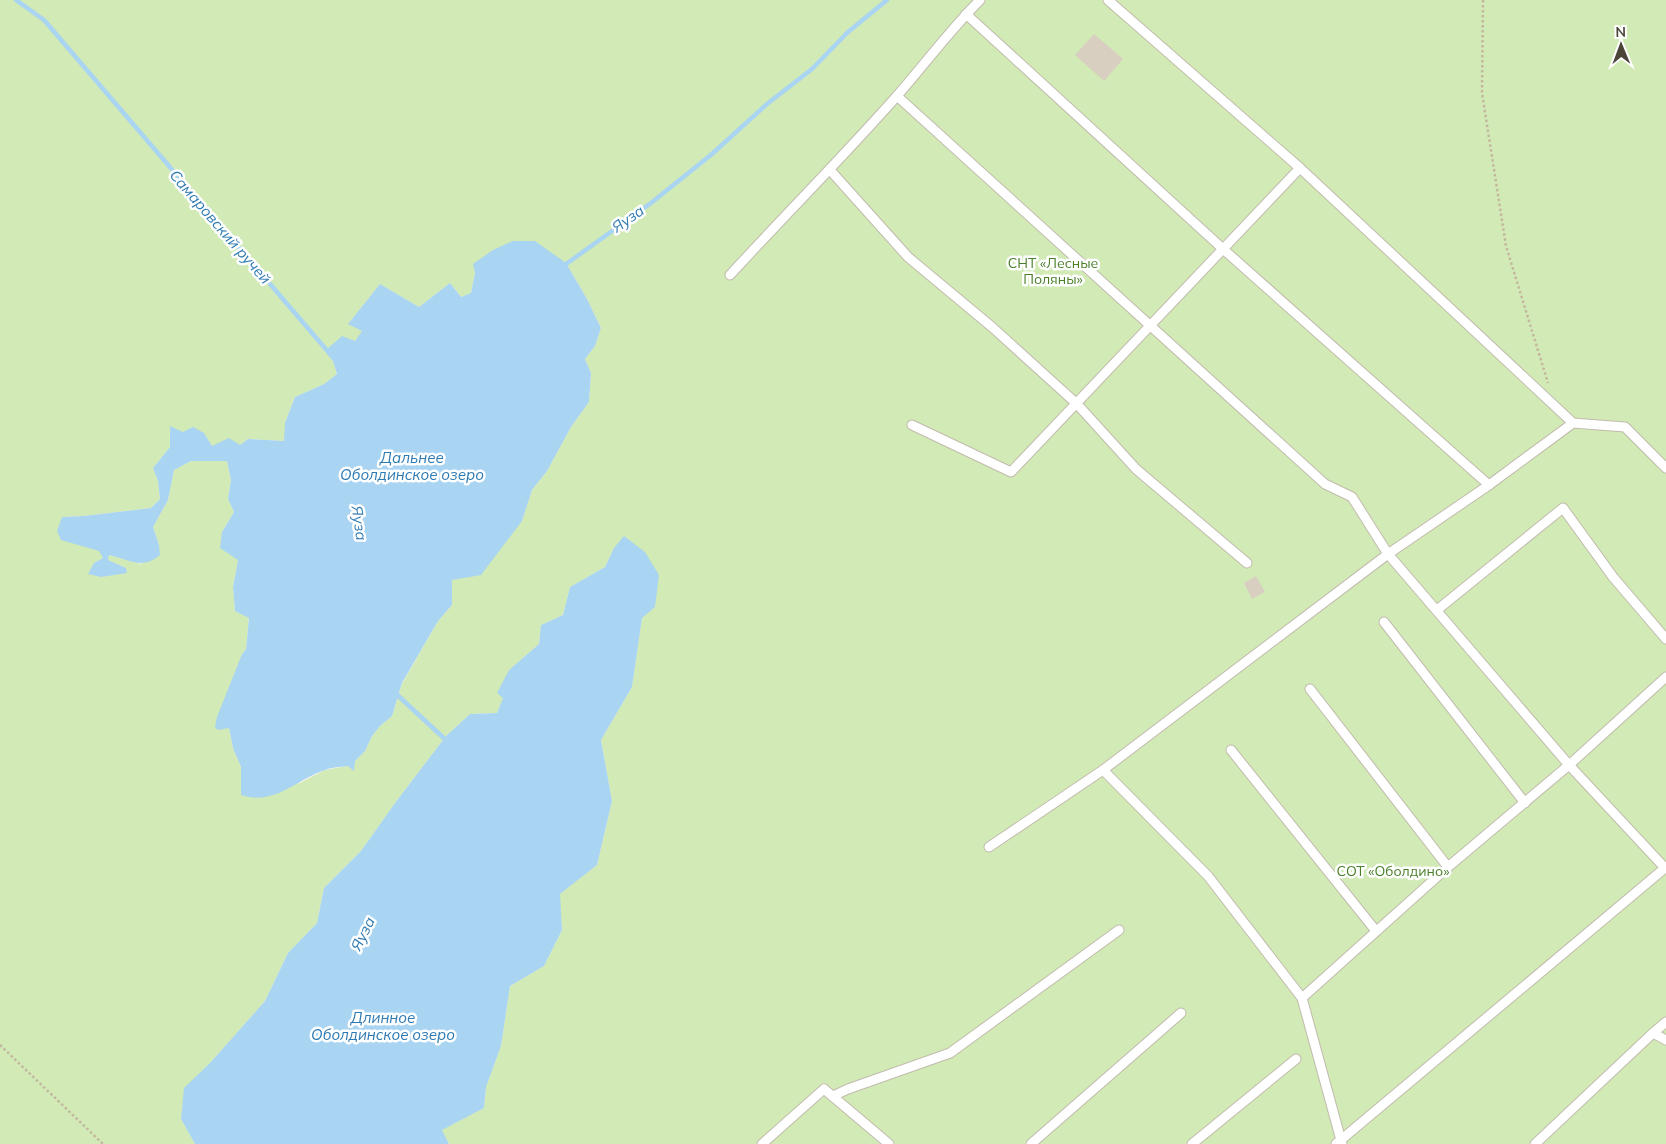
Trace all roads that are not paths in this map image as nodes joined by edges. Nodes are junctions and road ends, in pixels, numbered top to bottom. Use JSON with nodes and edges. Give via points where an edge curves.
{"nodes":[{"id":1,"x":980,"y":0,"type":"edge"},
{"id":2,"x":1108,"y":0,"type":"edge"},
{"id":3,"x":966,"y":14,"type":"junction"},
{"id":4,"x":897,"y":96,"type":"junction"},
{"id":5,"x":1300,"y":168,"type":"junction"},
{"id":6,"x":830,"y":170,"type":"junction"},
{"id":7,"x":1223,"y":249,"type":"junction"},
{"id":8,"x":730,"y":275,"type":"dead end"},
{"id":9,"x":1150,"y":327,"type":"junction"},
{"id":10,"x":1077,"y":404,"type":"junction"},
{"id":11,"x":1573,"y":423,"type":"junction"},
{"id":12,"x":912,"y":425,"type":"dead end"},
{"id":13,"x":1666,"y":468,"type":"edge"},
{"id":14,"x":1489,"y":485,"type":"junction"},
{"id":15,"x":1388,"y":554,"type":"junction"},
{"id":16,"x":1247,"y":563,"type":"dead end"},
{"id":17,"x":1437,"y":610,"type":"junction"},
{"id":18,"x":1384,"y":622,"type":"dead end"},
{"id":19,"x":1666,"y":639,"type":"edge"},
{"id":20,"x":1666,"y":677,"type":"edge"},
{"id":21,"x":1310,"y":689,"type":"dead end"},
{"id":22,"x":1231,"y":750,"type":"dead end"},
{"id":23,"x":1570,"y":765,"type":"junction"},
{"id":24,"x":1103,"y":770,"type":"junction"},
{"id":25,"x":1525,"y":803,"type":"junction"},
{"id":26,"x":990,"y":847,"type":"dead end"},
{"id":27,"x":1448,"y":867,"type":"junction"},
{"id":28,"x":1666,"y":869,"type":"edge"},
{"id":29,"x":1119,"y":930,"type":"dead end"},
{"id":30,"x":1376,"y":931,"type":"junction"},
{"id":31,"x":1302,"y":998,"type":"junction"},
{"id":32,"x":1181,"y":1013,"type":"dead end"},
{"id":33,"x":1666,"y":1022,"type":"edge"},
{"id":34,"x":1653,"y":1033,"type":"junction"},
{"id":35,"x":1666,"y":1040,"type":"edge"},
{"id":36,"x":1296,"y":1059,"type":"dead end"},
{"id":37,"x":833,"y":1096,"type":"junction"},
{"id":38,"x":1540,"y":1142,"type":"edge"},
{"id":39,"x":1340,"y":1143,"type":"edge"},
{"id":40,"x":762,"y":1144,"type":"edge"},
{"id":41,"x":888,"y":1144,"type":"edge"},
{"id":42,"x":1031,"y":1144,"type":"edge"},
{"id":43,"x":1192,"y":1144,"type":"edge"}],
"edges":[{"from":1,"to":3,"type":"lane"},
{"from":2,"to":5,"type":"lane"},
{"from":3,"to":4,"type":"lane"},
{"from":3,"to":7,"type":"lane"},
{"from":4,"to":6,"type":"lane"},
{"from":4,"to":9,"type":"lane"},
{"from":5,"to":7,"type":"lane"},
{"from":5,"to":11,"type":"lane"},
{"from":6,"to":8,"type":"lane"},
{"from":6,"to":10,"type":"lane","via":[[908,257],[992,326]]},
{"from":7,"to":9,"type":"lane"},
{"from":7,"to":14,"type":"lane"},
{"from":9,"to":10,"type":"lane"},
{"from":9,"to":15,"type":"lane","via":[[1325,484],[1352,497]]},
{"from":10,"to":12,"type":"lane","via":[[1011,472]]},
{"from":10,"to":16,"type":"lane","via":[[1136,469]]},
{"from":11,"to":13,"type":"lane","via":[[1625,427]]},
{"from":11,"to":14,"type":"lane"},
{"from":14,"to":15,"type":"lane"},
{"from":15,"to":17,"type":"lane"},
{"from":15,"to":24,"type":"lane"},
{"from":17,"to":19,"type":"lane","via":[[1563,508],[1613,577]]},
{"from":17,"to":23,"type":"lane"},
{"from":18,"to":25,"type":"lane"},
{"from":20,"to":23,"type":"lane"},
{"from":21,"to":27,"type":"lane"},
{"from":22,"to":30,"type":"lane"},
{"from":23,"to":25,"type":"lane"},
{"from":23,"to":28,"type":"lane"},
{"from":24,"to":26,"type":"lane"},
{"from":24,"to":31,"type":"lane","via":[[1208,876]]},
{"from":25,"to":27,"type":"lane"},
{"from":27,"to":30,"type":"lane"},
{"from":28,"to":39,"type":"lane"},
{"from":29,"to":37,"type":"lane","via":[[950,1053]]},
{"from":30,"to":31,"type":"lane"},
{"from":31,"to":39,"type":"lane"},
{"from":32,"to":42,"type":"lane"},
{"from":33,"to":34,"type":"lane"},
{"from":34,"to":35,"type":"lane"},
{"from":34,"to":38,"type":"lane"},
{"from":36,"to":43,"type":"lane"},
{"from":37,"to":40,"type":"lane","via":[[824,1089]]},
{"from":37,"to":41,"type":"lane"}]}
